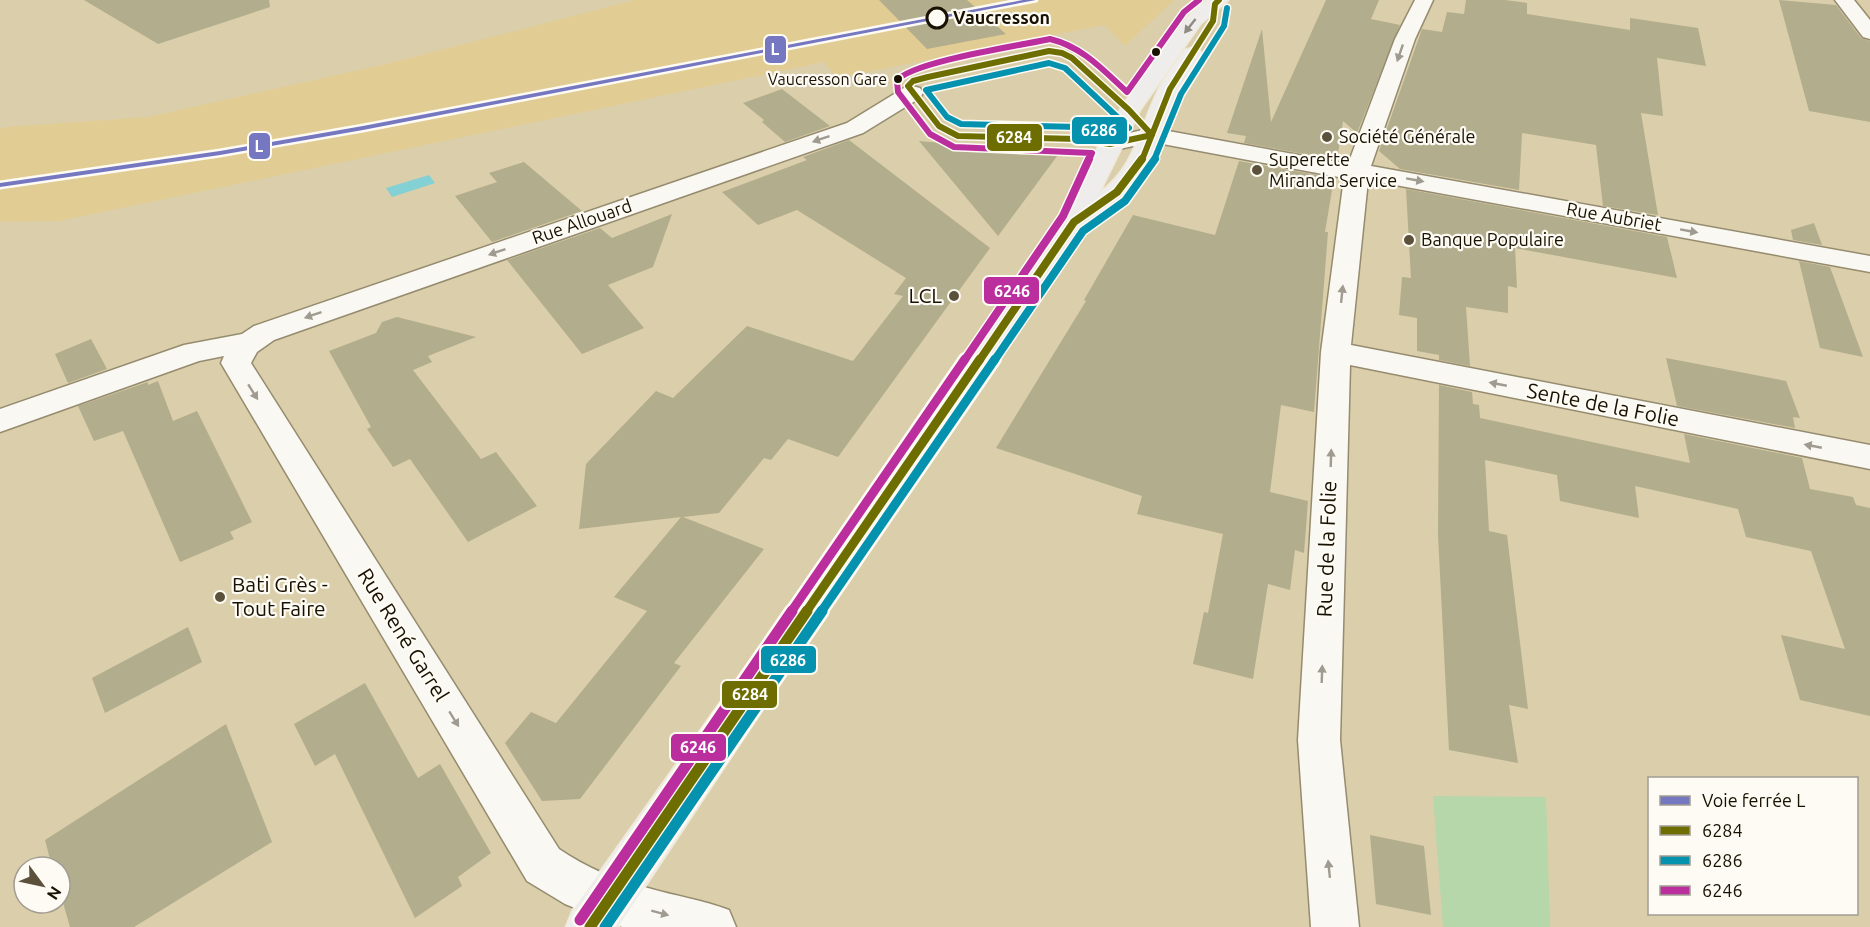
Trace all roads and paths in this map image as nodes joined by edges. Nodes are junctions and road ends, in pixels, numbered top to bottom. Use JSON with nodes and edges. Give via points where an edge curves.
{"nodes":[{"id":1,"x":1844,"y":0,"type":"edge"},
{"id":2,"x":1421,"y":1,"type":"edge"},
{"id":3,"x":1217,"y":2,"type":"edge"},
{"id":4,"x":1870,"y":33,"type":"edge"},
{"id":5,"x":912,"y":93,"type":"dead end"},
{"id":6,"x":1129,"y":110,"type":"junction"},
{"id":7,"x":1152,"y":135,"type":"junction"},
{"id":8,"x":1110,"y":144,"type":"junction"},
{"id":9,"x":1357,"y":172,"type":"junction"},
{"id":10,"x":1074,"y":222,"type":"junction"},
{"id":11,"x":1870,"y":264,"type":"edge"},
{"id":12,"x":248,"y":342,"type":"junction"},
{"id":13,"x":1336,"y":352,"type":"junction"},
{"id":14,"x":0,"y":421,"type":"edge"},
{"id":15,"x":1870,"y":458,"type":"edge"},
{"id":16,"x":599,"y":913,"type":"edge"},
{"id":17,"x":712,"y":927,"type":"edge"},
{"id":18,"x":1335,"y":927,"type":"edge"}],
"edges":[{"from":1,"to":4,"type":"street"},
{"from":2,"to":9,"type":"street","name":"Rue de la Folie","one_way":true},
{"from":3,"to":6,"type":"main road","one_way":true,"via":[[1194,19]]},
{"from":3,"to":7,"type":"main road","via":[[1212,21],[1170,89]]},
{"from":5,"to":12,"type":"street","name":"Rue Allouard","one_way":true,"via":[[855,128],[264,333]]},
{"from":6,"to":7,"type":"street"},
{"from":6,"to":8,"type":"main road"},
{"from":7,"to":8,"type":"street"},
{"from":7,"to":9,"type":"street","name":"Rue Aubriet"},
{"from":7,"to":10,"type":"main road","via":[[1142,160],[1117,192]]},
{"from":8,"to":10,"type":"main road"},
{"from":9,"to":11,"type":"street","name":"Rue Aubriet","one_way":true},
{"from":13,"to":9,"type":"street","name":"Rue de la Folie","one_way":true},
{"from":10,"to":16,"type":"main road"},
{"from":12,"to":14,"type":"street","name":"Rue Allouard","via":[[194,352]]},
{"from":12,"to":16,"type":"street","name":"Rue René Garrel","one_way":true,"via":[[236,363],[543,865]]},
{"from":15,"to":13,"type":"street","name":"Sente de la Folie","one_way":true},
{"from":18,"to":13,"type":"street","name":"Rue de la Folie","one_way":true,"via":[[1319,740]]},
{"from":16,"to":17,"type":"street","one_way":true}]}
